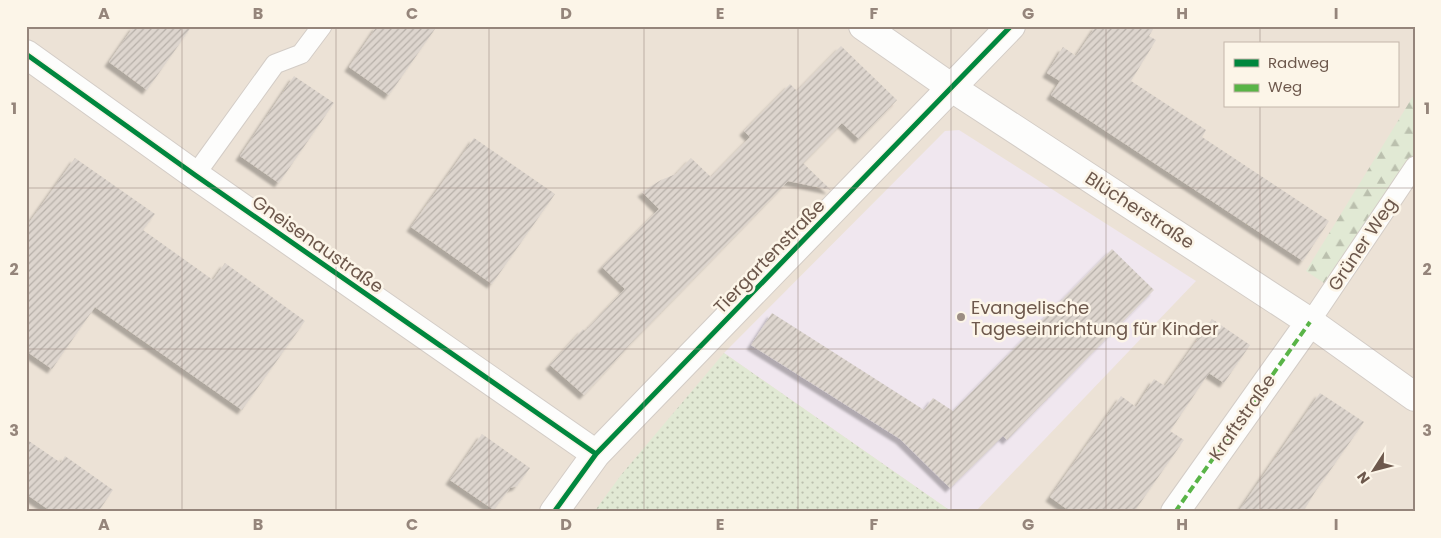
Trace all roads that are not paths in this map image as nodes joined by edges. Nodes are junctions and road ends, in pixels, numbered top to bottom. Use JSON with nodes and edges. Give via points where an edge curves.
{"nodes":[{"id":1,"x":322,"y":26,"type":"edge"},
{"id":2,"x":863,"y":26,"type":"edge"},
{"id":3,"x":1011,"y":26,"type":"edge"},
{"id":4,"x":26,"y":54,"type":"edge"},
{"id":5,"x":952,"y":88,"type":"junction"},
{"id":6,"x":1415,"y":166,"type":"edge"},
{"id":7,"x":195,"y":175,"type":"junction"},
{"id":8,"x":1310,"y":322,"type":"junction"},
{"id":9,"x":1415,"y":397,"type":"edge"},
{"id":10,"x":596,"y":454,"type":"junction"},
{"id":11,"x":554,"y":512,"type":"edge"},
{"id":12,"x":1175,"y":512,"type":"edge"}],
"edges":[{"from":1,"to":7,"type":"lane","via":[[301,54],[275,64]]},
{"from":2,"to":5,"type":"street","name":"Blücherstraße"},
{"from":3,"to":5,"type":"street","name":"Tiergartenstraße"},
{"from":4,"to":7,"type":"street","name":"Gneisenaustraße"},
{"from":5,"to":8,"type":"street","name":"Blücherstraße"},
{"from":5,"to":10,"type":"street","name":"Tiergartenstraße"},
{"from":6,"to":8,"type":"lane","name":"Grüner Weg"},
{"from":7,"to":10,"type":"street","name":"Gneisenaustraße"},
{"from":8,"to":9,"type":"street","name":"Blücherstraße"},
{"from":8,"to":12,"type":"street","name":"Kraftstraße"},
{"from":10,"to":11,"type":"street","name":"Tiergartenstraße"}]}
